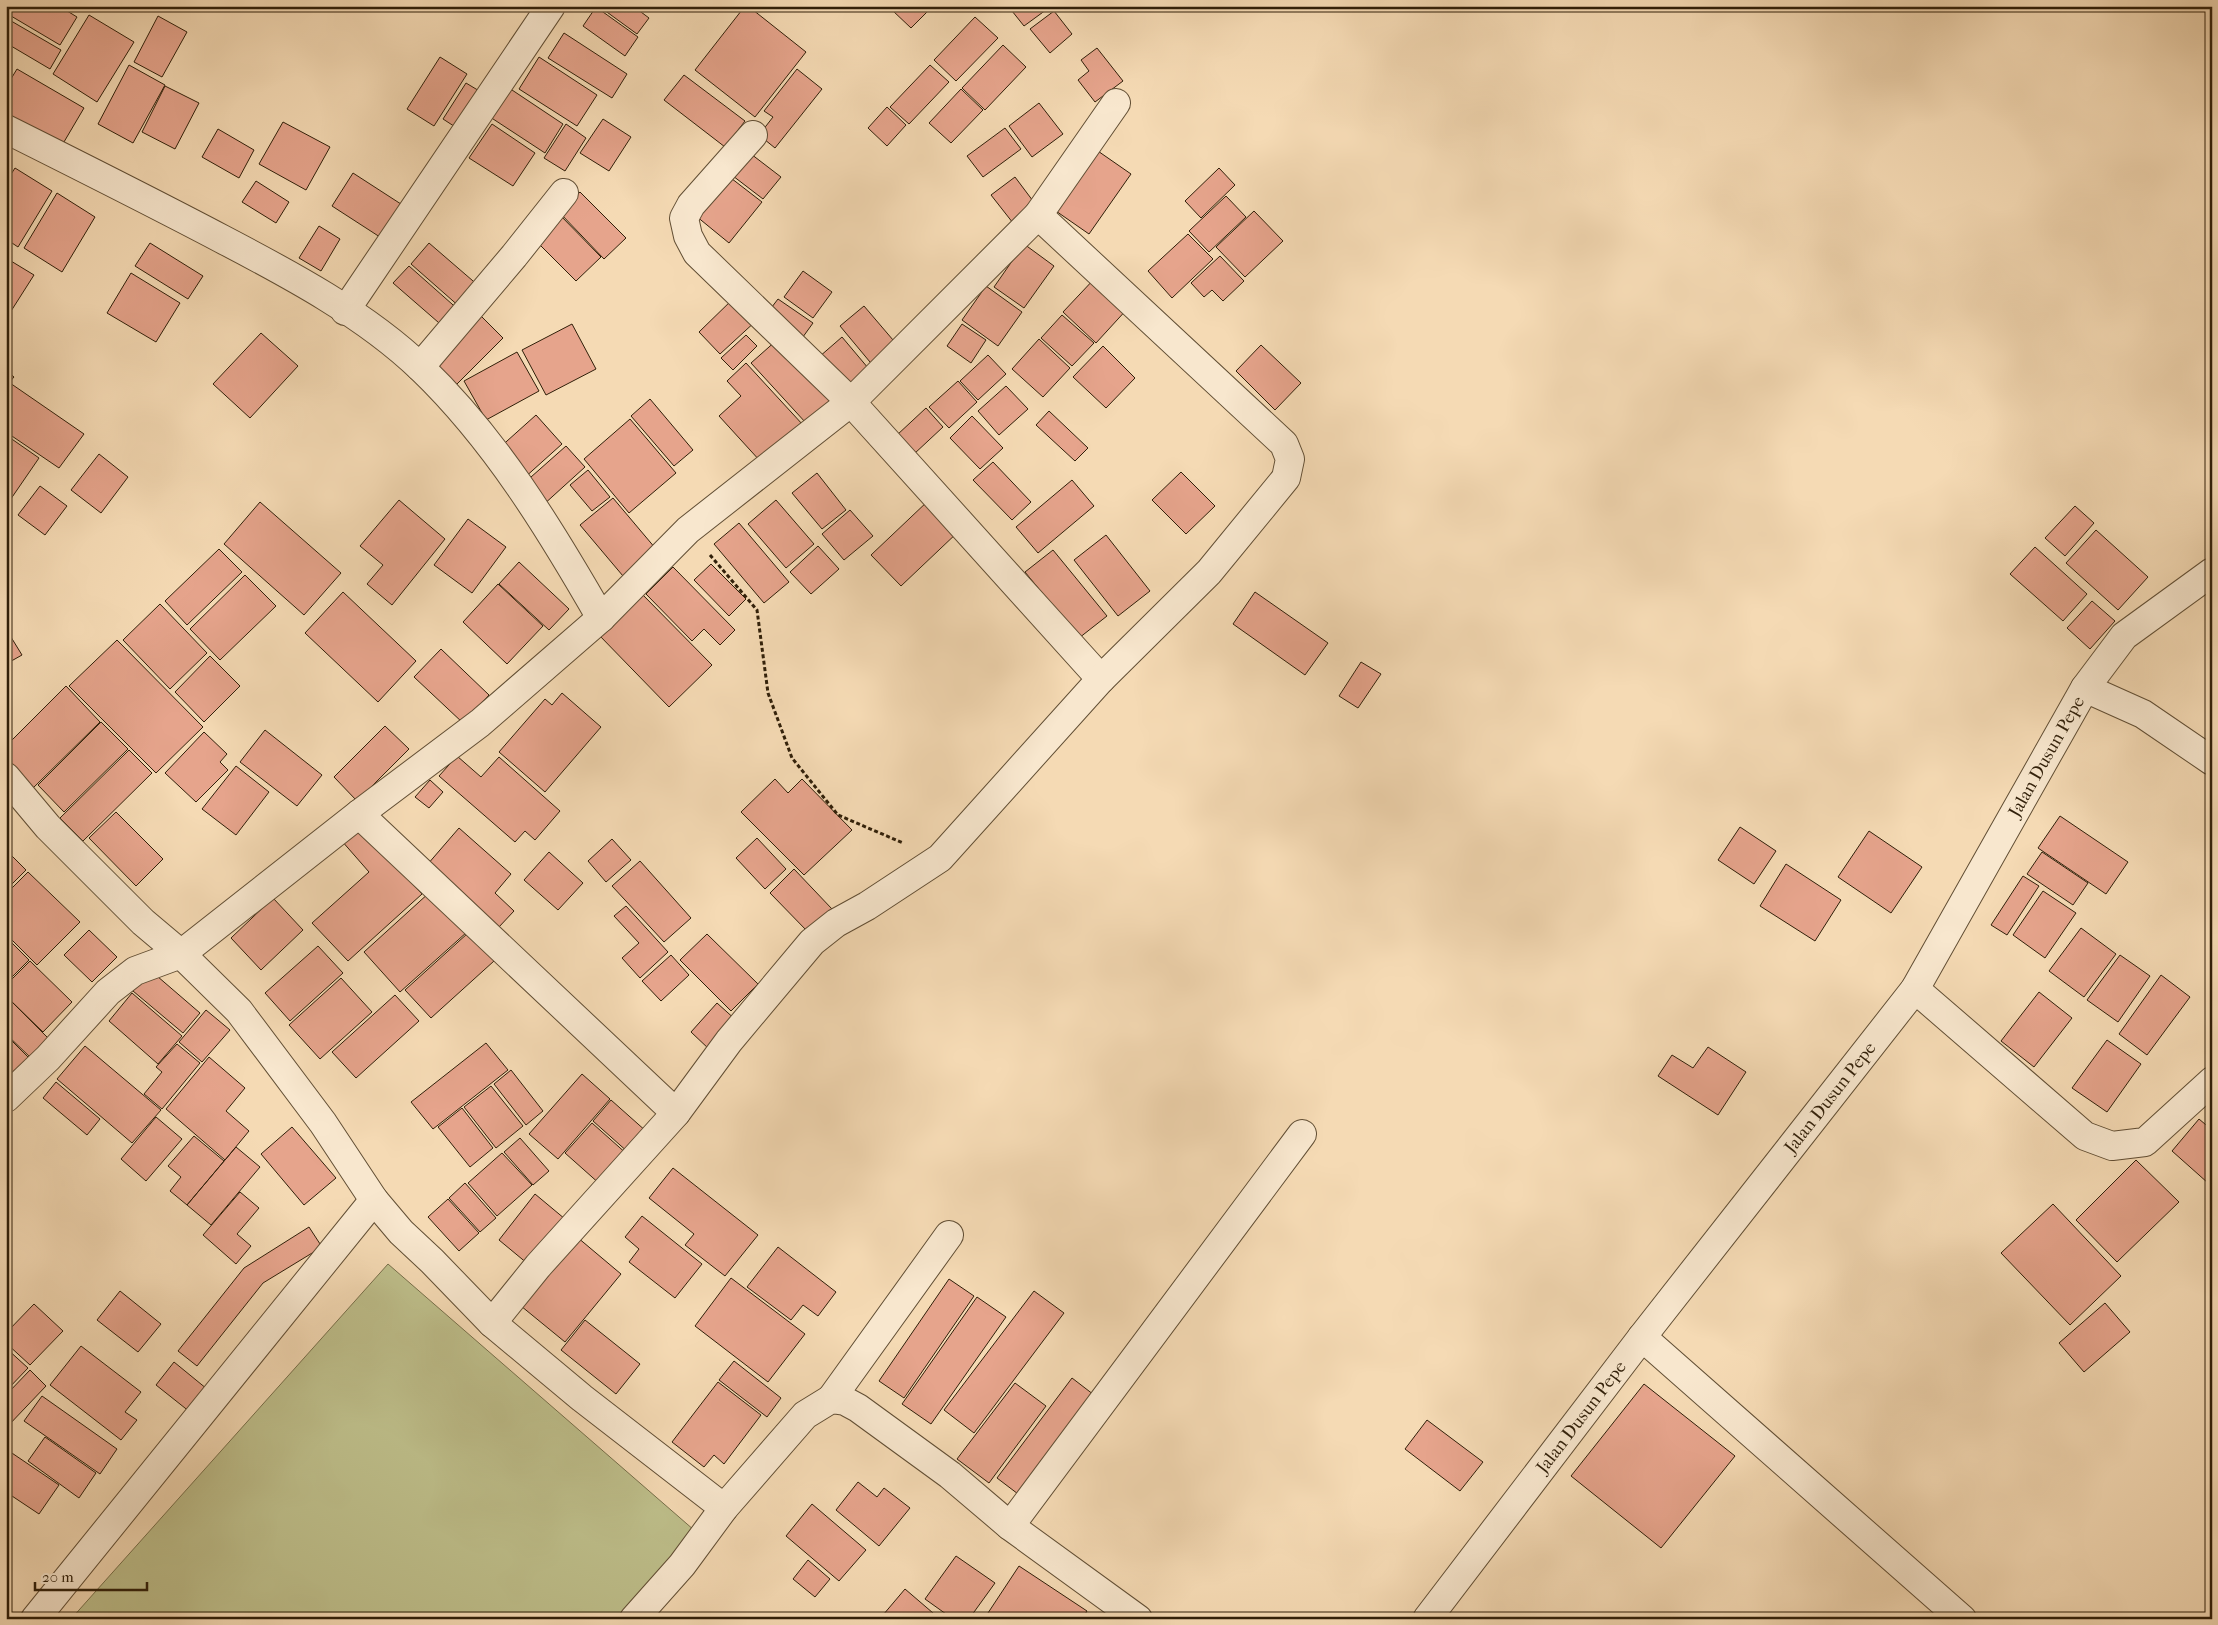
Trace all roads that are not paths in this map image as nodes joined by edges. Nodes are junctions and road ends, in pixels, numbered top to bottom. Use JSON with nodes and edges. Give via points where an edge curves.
{"nodes":[{"id":1,"x":552,"y":6,"type":"edge"},
{"id":2,"x":1116,"y":103,"type":"dead end"},
{"id":3,"x":6,"y":129,"type":"edge"},
{"id":4,"x":753,"y":134,"type":"dead end"},
{"id":5,"x":564,"y":193,"type":"dead end"},
{"id":6,"x":1038,"y":215,"type":"junction"},
{"id":7,"x":345,"y":311,"type":"junction"},
{"id":8,"x":420,"y":367,"type":"junction"},
{"id":9,"x":851,"y":402,"type":"junction"},
{"id":10,"x":2212,"y":572,"type":"edge"},
{"id":11,"x":601,"y":618,"type":"junction"},
{"id":12,"x":1101,"y":679,"type":"junction"},
{"id":13,"x":2085,"y":688,"type":"junction"},
{"id":14,"x":2212,"y":761,"type":"edge"},
{"id":15,"x":6,"y":777,"type":"edge"},
{"id":16,"x":359,"y":814,"type":"junction"},
{"id":17,"x":181,"y":954,"type":"junction"},
{"id":18,"x":1915,"y":989,"type":"junction"},
{"id":19,"x":2212,"y":1081,"type":"edge"},
{"id":20,"x":6,"y":1098,"type":"edge"},
{"id":21,"x":676,"y":1112,"type":"junction"},
{"id":22,"x":1302,"y":1134,"type":"dead end"},
{"id":23,"x":374,"y":1200,"type":"junction"},
{"id":24,"x":949,"y":1235,"type":"dead end"},
{"id":25,"x":492,"y":1323,"type":"junction"},
{"id":26,"x":1642,"y":1337,"type":"junction"},
{"id":27,"x":831,"y":1400,"type":"junction"},
{"id":28,"x":724,"y":1508,"type":"junction"},
{"id":29,"x":1010,"y":1526,"type":"junction"},
{"id":30,"x":35,"y":1619,"type":"edge"},
{"id":31,"x":634,"y":1619,"type":"edge"},
{"id":32,"x":1138,"y":1619,"type":"edge"},
{"id":33,"x":1427,"y":1619,"type":"edge"},
{"id":34,"x":1962,"y":1619,"type":"edge"}],
"edges":[{"from":1,"to":7,"type":"street"},
{"from":2,"to":6,"type":"street"},
{"from":3,"to":7,"type":"street","via":[[290,275]]},
{"from":4,"to":9,"type":"street","via":[[691,205],[684,218],[688,236],[697,253]]},
{"from":5,"to":8,"type":"street"},
{"from":6,"to":9,"type":"street"},
{"from":6,"to":12,"type":"street","via":[[1284,444],[1290,459],[1286,478],[1210,572]]},
{"from":7,"to":8,"type":"street"},
{"from":8,"to":11,"type":"street","via":[[472,424],[540,515]]},
{"from":9,"to":11,"type":"street","via":[[688,530]]},
{"from":9,"to":12,"type":"street"},
{"from":10,"to":13,"type":"street","name":"Jalan Dusun Pepe","via":[[2124,636]]},
{"from":11,"to":16,"type":"street","via":[[480,723]]},
{"from":12,"to":21,"type":"street","via":[[940,858],[836,923],[812,942],[756,1007]]},
{"from":13,"to":14,"type":"street","via":[[2143,714]]},
{"from":13,"to":18,"type":"street","name":"Jalan Dusun Pepe"},
{"from":15,"to":17,"type":"street","via":[[48,827],[143,922]]},
{"from":16,"to":17,"type":"street"},
{"from":16,"to":21,"type":"street"},
{"from":17,"to":20,"type":"street","via":[[135,971],[108,992],[48,1058]]},
{"from":17,"to":23,"type":"street","via":[[239,1011],[323,1123]]},
{"from":18,"to":19,"type":"street","via":[[2085,1136],[2112,1146],[2145,1142]]},
{"from":18,"to":26,"type":"street","name":"Jalan Dusun Pepe"},
{"from":21,"to":25,"type":"street","via":[[538,1266]]},
{"from":22,"to":29,"type":"street"},
{"from":23,"to":25,"type":"street","via":[[401,1232]]},
{"from":23,"to":30,"type":"street"},
{"from":24,"to":27,"type":"street"},
{"from":25,"to":28,"type":"street","via":[[582,1398]]},
{"from":26,"to":33,"type":"street","name":"Jalan Dusun Pepe"},
{"from":26,"to":34,"type":"street"},
{"from":27,"to":28,"type":"street","via":[[805,1415]]},
{"from":27,"to":29,"type":"street","via":[[844,1400],[858,1408],[950,1475]]},
{"from":28,"to":31,"type":"street","via":[[682,1565]]},
{"from":29,"to":32,"type":"street"}]}
